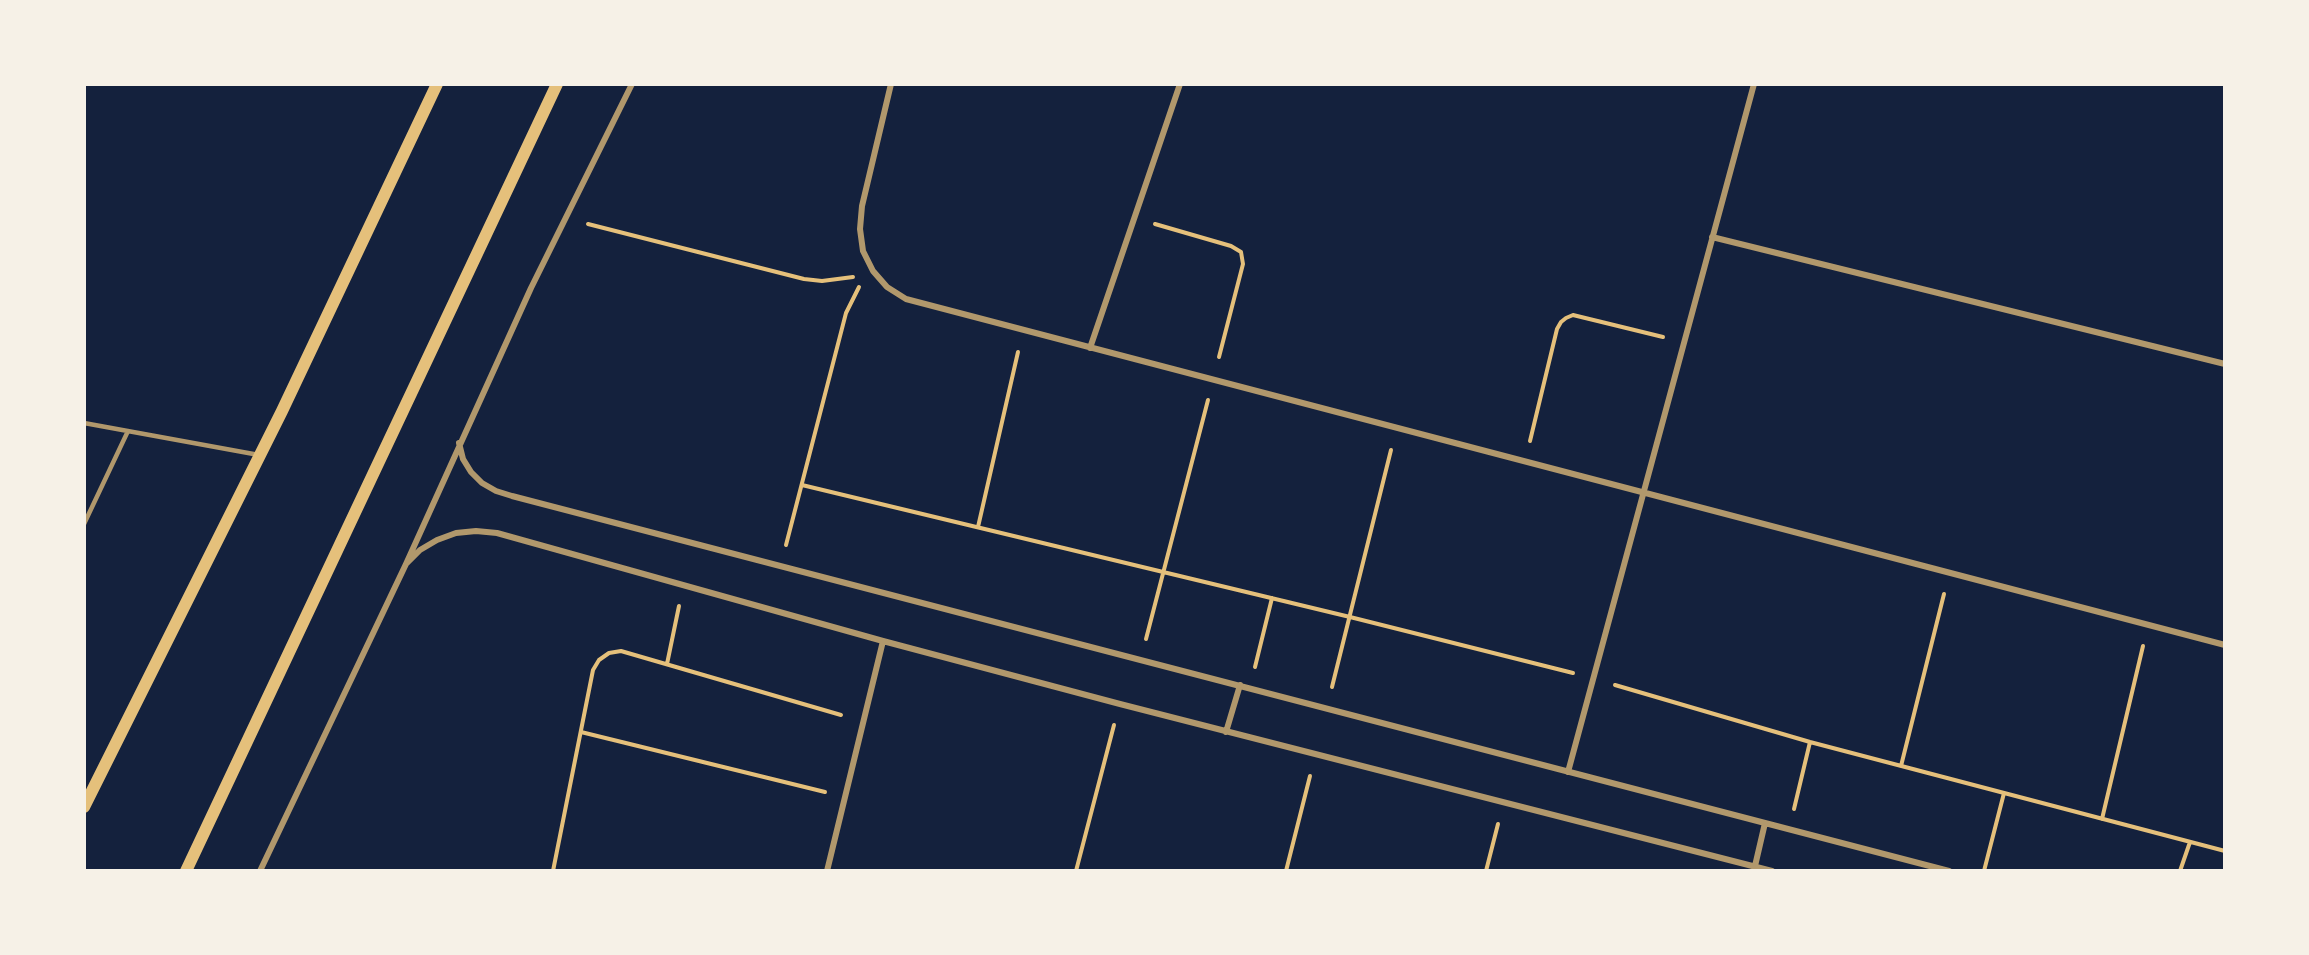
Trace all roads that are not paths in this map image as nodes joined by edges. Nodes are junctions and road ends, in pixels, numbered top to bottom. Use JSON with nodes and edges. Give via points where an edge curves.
{"nodes":[{"id":1,"x":437,"y":84,"type":"edge"},
{"id":2,"x":557,"y":84,"type":"edge"},
{"id":3,"x":632,"y":84,"type":"edge"},
{"id":4,"x":891,"y":84,"type":"edge"},
{"id":5,"x":1180,"y":84,"type":"edge"},
{"id":6,"x":1754,"y":84,"type":"edge"},
{"id":7,"x":1712,"y":237,"type":"junction"},
{"id":8,"x":1090,"y":348,"type":"junction"},
{"id":9,"x":2225,"y":364,"type":"edge"},
{"id":10,"x":84,"y":423,"type":"edge"},
{"id":11,"x":128,"y":431,"type":"junction"},
{"id":12,"x":459,"y":443,"type":"junction"},
{"id":13,"x":259,"y":455,"type":"junction"},
{"id":14,"x":1643,"y":493,"type":"junction"},
{"id":15,"x":84,"y":524,"type":"edge"},
{"id":16,"x":405,"y":564,"type":"junction"},
{"id":17,"x":883,"y":641,"type":"junction"},
{"id":18,"x":2225,"y":645,"type":"edge"},
{"id":19,"x":1239,"y":685,"type":"junction"},
{"id":20,"x":1226,"y":732,"type":"junction"},
{"id":21,"x":1568,"y":772,"type":"junction"},
{"id":22,"x":84,"y":807,"type":"edge"},
{"id":23,"x":1765,"y":823,"type":"junction"},
{"id":24,"x":1755,"y":866,"type":"junction"},
{"id":25,"x":186,"y":871,"type":"edge"},
{"id":26,"x":260,"y":871,"type":"edge"},
{"id":27,"x":827,"y":871,"type":"edge"},
{"id":28,"x":1772,"y":871,"type":"edge"},
{"id":29,"x":1949,"y":871,"type":"edge"}],
"edges":[{"from":1,"to":13,"type":"main road"},
{"from":2,"to":25,"type":"main road"},
{"from":3,"to":12,"type":"street"},
{"from":4,"to":8,"type":"street","via":[[862,207],[863,251],[873,271],[887,287],[906,299]]},
{"from":5,"to":8,"type":"street"},
{"from":6,"to":7,"type":"street"},
{"from":7,"to":9,"type":"street"},
{"from":7,"to":14,"type":"street"},
{"from":8,"to":14,"type":"street"},
{"from":10,"to":11,"type":"lane"},
{"from":11,"to":13,"type":"lane"},
{"from":11,"to":15,"type":"lane"},
{"from":12,"to":16,"type":"street"},
{"from":12,"to":19,"type":"street","via":[[471,472],[496,491]]},
{"from":13,"to":22,"type":"main road"},
{"from":14,"to":18,"type":"street"},
{"from":14,"to":21,"type":"street"},
{"from":16,"to":17,"type":"street","via":[[420,550],[456,533],[496,533]]},
{"from":16,"to":26,"type":"street"},
{"from":17,"to":20,"type":"street"},
{"from":17,"to":27,"type":"street"},
{"from":19,"to":20,"type":"street"},
{"from":19,"to":21,"type":"street"},
{"from":20,"to":24,"type":"street"},
{"from":21,"to":23,"type":"street"},
{"from":23,"to":24,"type":"street"},
{"from":23,"to":29,"type":"street"},
{"from":24,"to":28,"type":"street"}]}
